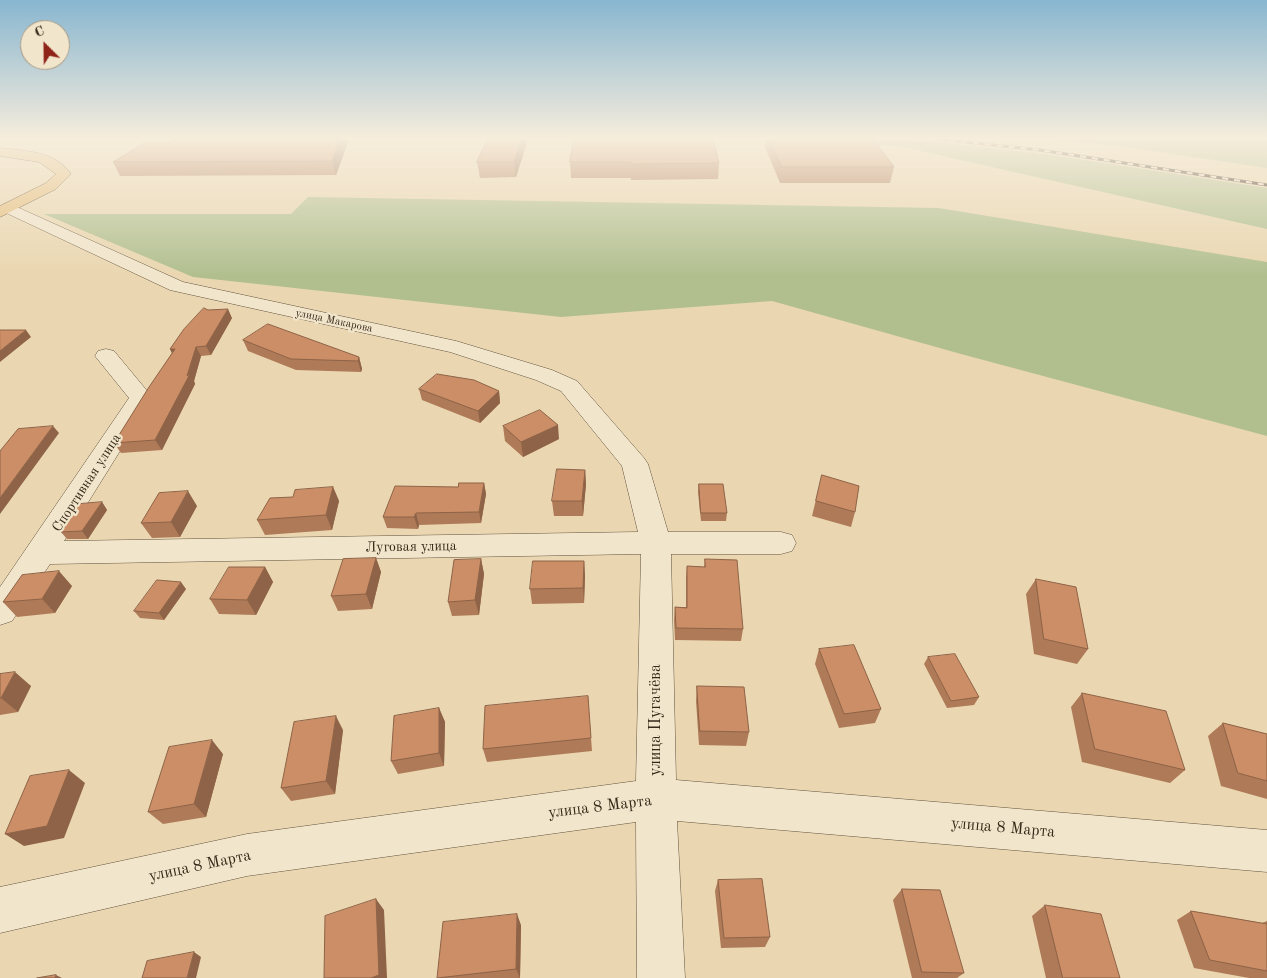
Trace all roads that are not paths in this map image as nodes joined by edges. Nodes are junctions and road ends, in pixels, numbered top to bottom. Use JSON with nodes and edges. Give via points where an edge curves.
{"nodes":[{"id":1,"x":52,"y":185,"type":"edge"},
{"id":2,"x":4,"y":210,"type":"edge"},
{"id":3,"x":106,"y":356,"type":"dead end"},
{"id":4,"x":635,"y":464,"type":"joint"},
{"id":5,"x":656,"y":543,"type":"junction"},
{"id":6,"x":781,"y":543,"type":"dead end"},
{"id":7,"x":41,"y":553,"type":"junction"},
{"id":8,"x":0,"y":612,"type":"edge"},
{"id":9,"x":656,"y":799,"type":"junction"},
{"id":10,"x":1267,"y":851,"type":"edge"},
{"id":11,"x":0,"y":910,"type":"edge"},
{"id":12,"x":661,"y":978,"type":"edge"}],
"edges":[{"from":1,"to":2,"type":"main road"},
{"from":2,"to":4,"type":"street","name":"улица Макарова","via":[[177,286],[456,348],[544,375],[569,386]]},
{"from":3,"to":7,"type":"street","name":"Спортивная улица","via":[[141,398]]},
{"from":4,"to":5,"type":"street","name":"улица Пугачёва"},
{"from":5,"to":6,"type":"street","name":"Луговая улица"},
{"from":5,"to":7,"type":"street","name":"Луговая улица"},
{"from":5,"to":9,"type":"street","name":"улица Пугачёва"},
{"from":7,"to":8,"type":"street","name":"Спортивная улица"},
{"from":9,"to":10,"type":"street","name":"улица 8 Марта"},
{"from":9,"to":11,"type":"street","name":"улица 8 Марта","via":[[248,855]]},
{"from":9,"to":12,"type":"street","name":"улица Пугачёва"}]}
